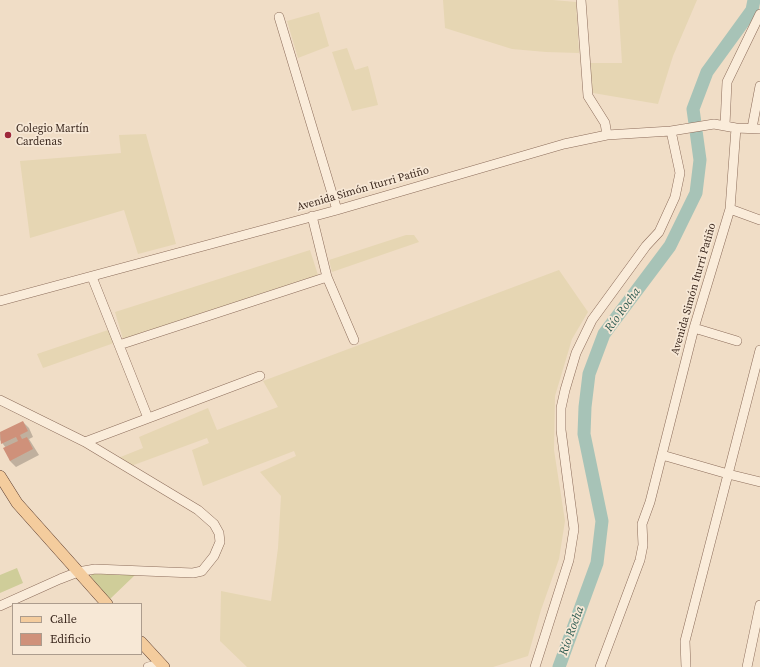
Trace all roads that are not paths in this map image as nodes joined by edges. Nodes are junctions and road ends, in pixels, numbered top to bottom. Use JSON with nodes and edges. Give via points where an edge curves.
{"nodes":[{"id":1,"x":581,"y":0,"type":"edge"},
{"id":2,"x":760,"y":14,"type":"edge"},
{"id":3,"x":279,"y":17,"type":"dead end"},
{"id":4,"x":760,"y":86,"type":"edge"},
{"id":5,"x":725,"y":125,"type":"junction"},
{"id":6,"x":736,"y":128,"type":"junction"},
{"id":7,"x":756,"y":129,"type":"edge"},
{"id":8,"x":671,"y":131,"type":"junction"},
{"id":9,"x":607,"y":135,"type":"junction"},
{"id":10,"x":730,"y":209,"type":"junction"},
{"id":11,"x":337,"y":210,"type":"junction"},
{"id":12,"x":312,"y":216,"type":"junction"},
{"id":13,"x":760,"y":220,"type":"edge"},
{"id":14,"x":92,"y":277,"type":"junction"},
{"id":15,"x":327,"y":277,"type":"junction"},
{"id":16,"x":0,"y":301,"type":"edge"},
{"id":17,"x":694,"y":328,"type":"junction"},
{"id":18,"x":354,"y":340,"type":"dead end"},
{"id":19,"x":737,"y":341,"type":"dead end"},
{"id":20,"x":119,"y":344,"type":"junction"},
{"id":21,"x":760,"y":350,"type":"edge"},
{"id":22,"x":260,"y":376,"type":"dead end"},
{"id":23,"x":0,"y":400,"type":"edge"},
{"id":24,"x":148,"y":418,"type":"junction"},
{"id":25,"x":85,"y":442,"type":"junction"},
{"id":26,"x":662,"y":454,"type":"junction"},
{"id":27,"x":728,"y":474,"type":"junction"},
{"id":28,"x":0,"y":476,"type":"edge"},
{"id":29,"x":760,"y":482,"type":"edge"},
{"id":30,"x":78,"y":572,"type":"junction"},
{"id":31,"x":106,"y":603,"type":"edge"},
{"id":32,"x":760,"y":605,"type":"edge"},
{"id":33,"x":0,"y":606,"type":"edge"},
{"id":34,"x":142,"y":643,"type":"edge"},
{"id":35,"x":163,"y":665,"type":"edge"},
{"id":36,"x":148,"y":667,"type":"edge"},
{"id":37,"x":535,"y":667,"type":"edge"},
{"id":38,"x":600,"y":667,"type":"edge"},
{"id":39,"x":686,"y":667,"type":"edge"},
{"id":40,"x":747,"y":667,"type":"edge"}],
"edges":[{"from":1,"to":9,"type":"street","via":[[588,96],[605,124]]},
{"from":2,"to":5,"type":"street","via":[[727,82]]},
{"from":3,"to":11,"type":"street"},
{"from":4,"to":7,"type":"street"},
{"from":5,"to":6,"type":"street","name":"Avenida Simón Iturri Patiño"},
{"from":5,"to":8,"type":"street","name":"Avenida Simón Iturri Patiño","via":[[714,124]]},
{"from":6,"to":7,"type":"street","name":"Avenida Simón Iturri Patiño"},
{"from":6,"to":10,"type":"street","name":"Avenida Simón Iturri Patiño"},
{"from":8,"to":9,"type":"street","name":"Avenida Simón Iturri Patiño"},
{"from":8,"to":37,"type":"street","via":[[680,173],[675,198],[659,232],[592,320],[576,353],[565,390],[561,408],[561,430],[574,530],[569,560]]},
{"from":9,"to":11,"type":"street","name":"Avenida Simón Iturri Patiño","via":[[564,144]]},
{"from":10,"to":13,"type":"street"},
{"from":10,"to":17,"type":"street","name":"Avenida Simón Iturri Patiño"},
{"from":11,"to":12,"type":"street","name":"Avenida Simón Iturri Patiño"},
{"from":12,"to":14,"type":"street","name":"Avenida Simón Iturri Patiño"},
{"from":12,"to":15,"type":"street"},
{"from":14,"to":16,"type":"street","name":"Avenida Simón Iturri Patiño"},
{"from":14,"to":20,"type":"street"},
{"from":15,"to":18,"type":"street"},
{"from":15,"to":20,"type":"street"},
{"from":17,"to":19,"type":"street"},
{"from":17,"to":26,"type":"street","name":"Avenida Simón Iturri Patiño"},
{"from":20,"to":24,"type":"street"},
{"from":21,"to":27,"type":"street"},
{"from":22,"to":24,"type":"street"},
{"from":23,"to":25,"type":"street"},
{"from":24,"to":25,"type":"street"},
{"from":25,"to":30,"type":"street","via":[[198,510],[214,524],[220,533],[220,542],[214,556],[202,571],[95,569]]},
{"from":26,"to":27,"type":"street"},
{"from":26,"to":38,"type":"street","name":"Avenida Simón Iturri Patiño","via":[[642,524],[643,545],[640,560]]},
{"from":27,"to":29,"type":"street"},
{"from":27,"to":39,"type":"street","via":[[686,641]]},
{"from":28,"to":30,"type":"main road","via":[[17,503]]},
{"from":30,"to":31,"type":"main road"},
{"from":30,"to":33,"type":"street"},
{"from":32,"to":40,"type":"street"},
{"from":34,"to":35,"type":"main road"},
{"from":35,"to":36,"type":"street"}]}
